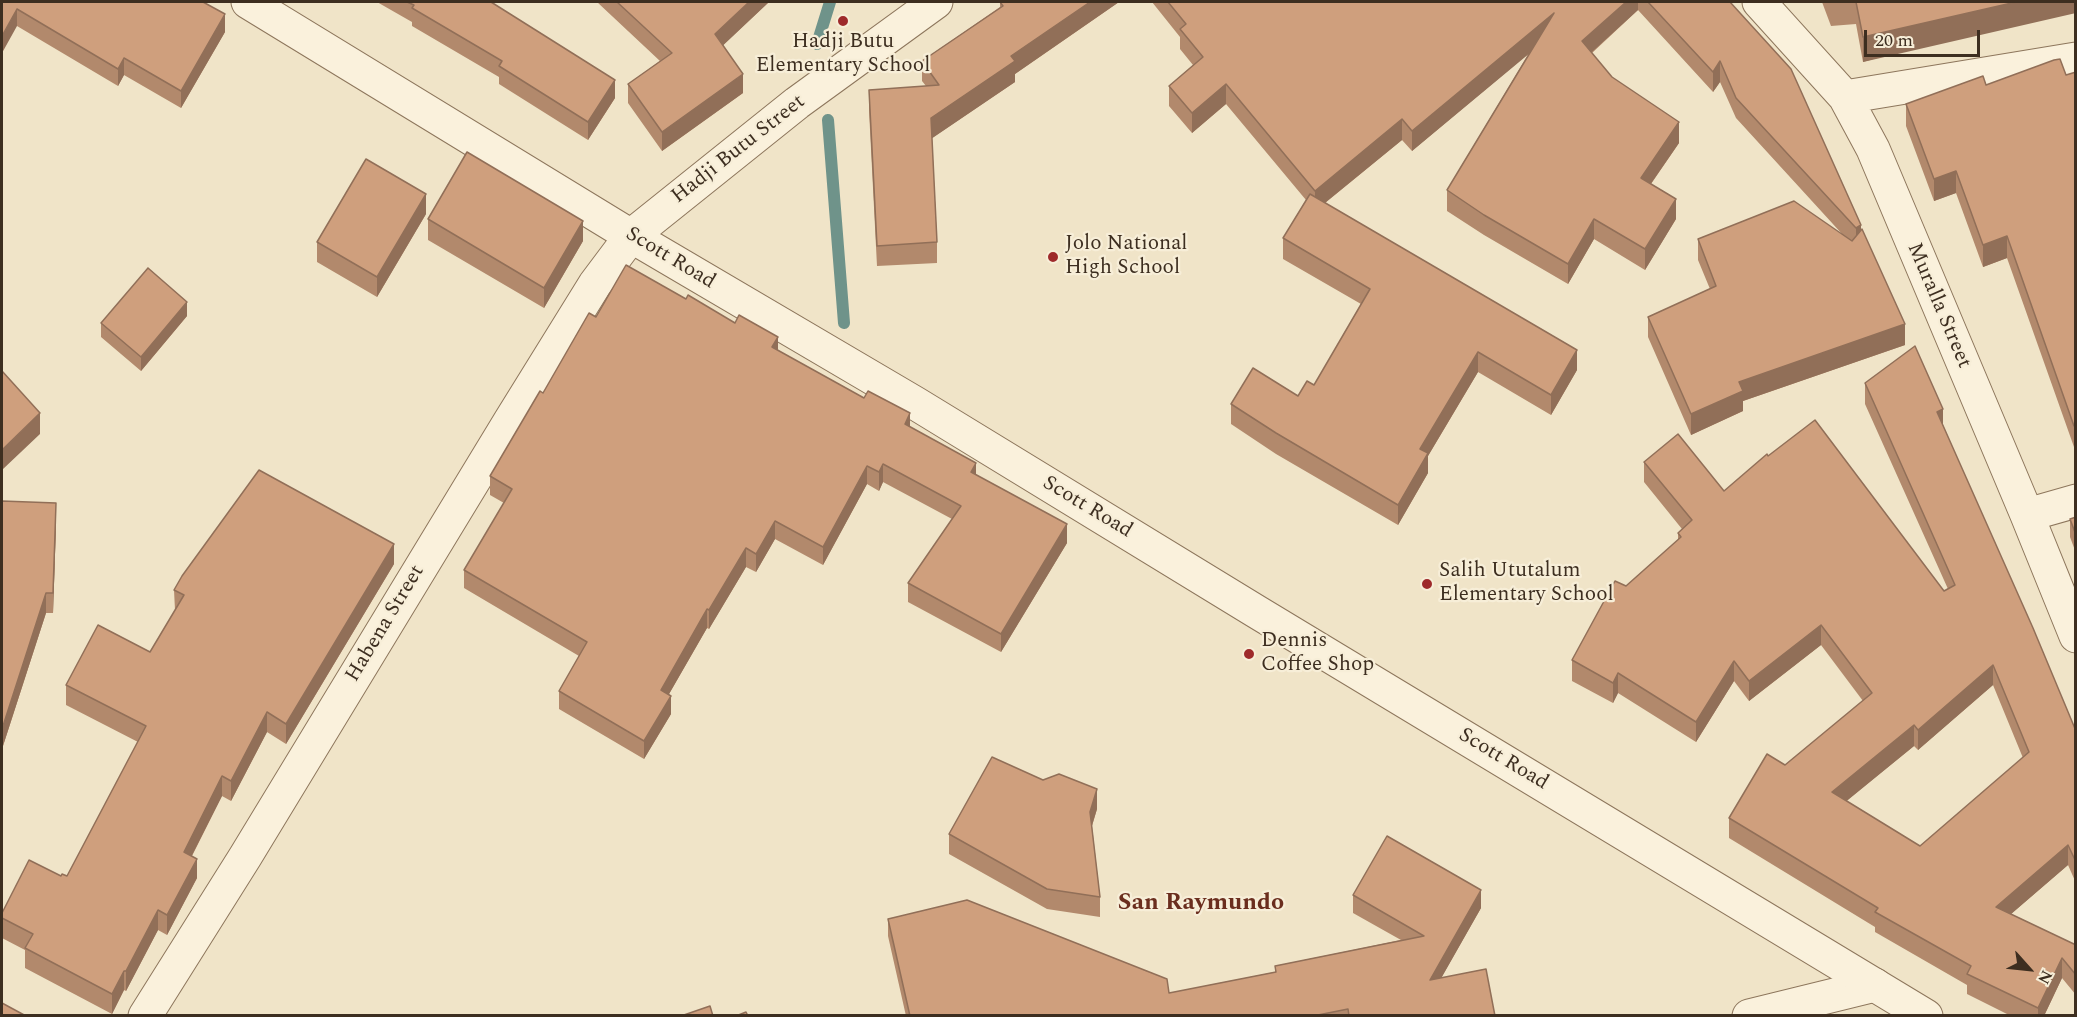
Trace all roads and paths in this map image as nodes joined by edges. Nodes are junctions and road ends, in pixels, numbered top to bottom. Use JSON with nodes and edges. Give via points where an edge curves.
{"nodes":[{"id":1,"x":248,"y":2,"type":"edge"},
{"id":2,"x":936,"y":2,"type":"edge"},
{"id":3,"x":1759,"y":2,"type":"edge"},
{"id":4,"x":2076,"y":59,"type":"edge"},
{"id":5,"x":1845,"y":97,"type":"junction"},
{"id":6,"x":631,"y":236,"type":"junction"},
{"id":7,"x":2076,"y":501,"type":"edge"},
{"id":8,"x":2027,"y":515,"type":"junction"},
{"id":9,"x":2076,"y":636,"type":"edge"},
{"id":10,"x":1875,"y":985,"type":"junction"},
{"id":11,"x":145,"y":1016,"type":"edge"},
{"id":12,"x":1749,"y":1016,"type":"edge"},
{"id":13,"x":1926,"y":1016,"type":"edge"}],
"edges":[{"from":1,"to":6,"type":"street","name":"Scott Road"},
{"from":2,"to":6,"type":"street","name":"Hadji Butu Street","via":[[797,103]]},
{"from":3,"to":5,"type":"street","name":"Muralla Street"},
{"from":4,"to":5,"type":"street"},
{"from":5,"to":8,"type":"street","name":"Muralla Street","via":[[1873,149]]},
{"from":6,"to":10,"type":"street","name":"Scott Road","via":[[915,403]]},
{"from":6,"to":11,"type":"street","name":"Habena Street","via":[[595,284]]},
{"from":7,"to":8,"type":"street"},
{"from":8,"to":9,"type":"street","name":"Muralla Street"},
{"from":10,"to":12,"type":"street"},
{"from":10,"to":13,"type":"street","name":"Scott Road"}]}
